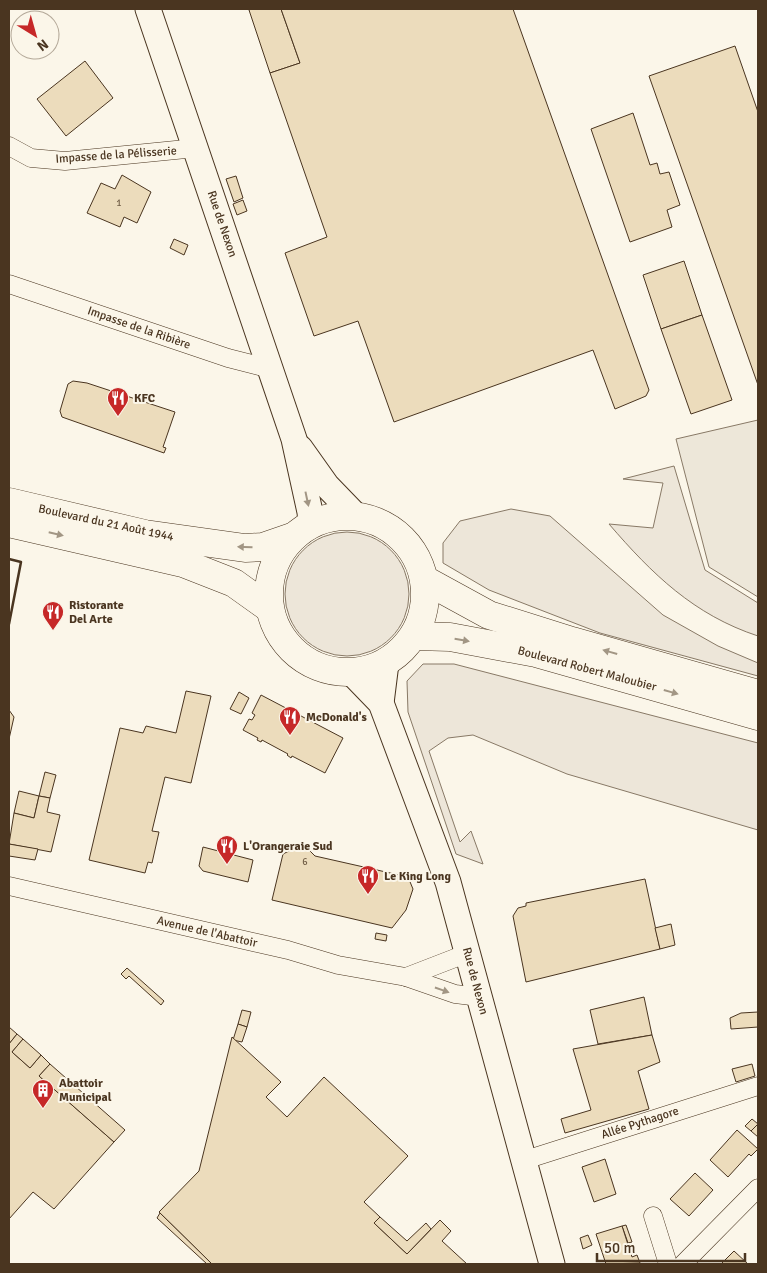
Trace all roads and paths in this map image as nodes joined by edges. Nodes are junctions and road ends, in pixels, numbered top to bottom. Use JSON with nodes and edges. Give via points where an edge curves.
{"nodes":[{"id":1,"x":148,"y":9,"type":"edge"},
{"id":2,"x":9,"y":146,"type":"edge"},
{"id":3,"x":196,"y":148,"type":"junction"},
{"id":4,"x":9,"y":284,"type":"edge"},
{"id":5,"x":271,"y":369,"type":"junction"},
{"id":6,"x":294,"y":440,"type":"junction"},
{"id":7,"x":9,"y":502,"type":"edge"},
{"id":8,"x":356,"y":516,"type":"junction"},
{"id":9,"x":9,"y":523,"type":"edge"},
{"id":10,"x":301,"y":531,"type":"junction"},
{"id":11,"x":425,"y":580,"type":"junction"},
{"id":12,"x":269,"y":608,"type":"junction"},
{"id":13,"x":414,"y":636,"type":"junction"},
{"id":14,"x":386,"y":663,"type":"junction"},
{"id":15,"x":352,"y":673,"type":"junction"},
{"id":16,"x":758,"y":694,"type":"edge"},
{"id":17,"x":381,"y":703,"type":"junction"},
{"id":18,"x":758,"y":716,"type":"edge"},
{"id":19,"x":9,"y":886,"type":"edge"},
{"id":20,"x":468,"y":953,"type":"junction"},
{"id":21,"x":406,"y":978,"type":"junction"},
{"id":22,"x":480,"y":997,"type":"junction"},
{"id":23,"x":758,"y":1086,"type":"edge"},
{"id":24,"x":522,"y":1160,"type":"junction"},
{"id":25,"x":758,"y":1188,"type":"edge"},
{"id":26,"x":652,"y":1216,"type":"dead end"},
{"id":27,"x":552,"y":1264,"type":"edge"},
{"id":28,"x":668,"y":1264,"type":"edge"},
{"id":29,"x":684,"y":1264,"type":"edge"}],
"edges":[{"from":1,"to":3,"type":"street","name":"Rue de Nexon"},
{"from":2,"to":3,"type":"street","name":"Impasse de la Pélisserie","via":[[31,158],[65,161]]},
{"from":3,"to":5,"type":"street","name":"Rue de Nexon"},
{"from":4,"to":5,"type":"street","name":"Impasse de la Ribière","via":[[228,358]]},
{"from":5,"to":6,"type":"street","name":"Rue de Nexon"},
{"from":6,"to":8,"type":"street","name":"Rue de Nexon","via":[[327,486]]},
{"from":6,"to":10,"type":"street","name":"Rue de Nexon","one_way":true,"via":[[310,512]]},
{"from":10,"to":7,"type":"main road","name":"Boulevard du 21 Août 1944","one_way":true,"via":[[263,547],[245,548],[146,534]]},
{"from":8,"to":10,"type":"main road","via":[[334,517]]},
{"from":8,"to":11,"type":"main road","via":[[390,528],[404,540],[418,558]]},
{"from":9,"to":12,"type":"main road","name":"Boulevard du 21 Août 1944","one_way":true,"via":[[183,563],[234,583]]},
{"from":10,"to":12,"type":"main road","via":[[278,556],[270,581]]},
{"from":11,"to":13,"type":"main road","via":[[426,599]]},
{"from":16,"to":11,"type":"main road","name":"Boulevard Robert Maloubier","one_way":true,"via":[[489,615]]},
{"from":12,"to":15,"type":"main road","via":[[276,630],[289,648],[314,666]]},
{"from":13,"to":14,"type":"main road"},
{"from":13,"to":18,"type":"main road","name":"Boulevard Robert Maloubier","one_way":true,"via":[[450,637],[536,653]]},
{"from":14,"to":15,"type":"main road"},
{"from":14,"to":17,"type":"street","name":"Rue de Nexon"},
{"from":15,"to":17,"type":"street","name":"Rue de Nexon"},
{"from":17,"to":20,"type":"street","name":"Rue de Nexon","via":[[448,882]]},
{"from":19,"to":21,"type":"street","name":"Avenue de l'Abattoir","via":[[288,950],[338,965]]},
{"from":20,"to":21,"type":"street"},
{"from":20,"to":22,"type":"street","name":"Rue de Nexon"},
{"from":21,"to":22,"type":"street","name":"Avenue de l'Abattoir","one_way":true,"via":[[455,994]]},
{"from":22,"to":24,"type":"street","name":"Rue de Nexon"},
{"from":23,"to":24,"type":"street","name":"Allée Pythagore"},
{"from":24,"to":27,"type":"street","name":"Rue de Nexon"},
{"from":25,"to":29,"type":"street"},
{"from":26,"to":28,"type":"street"}]}
